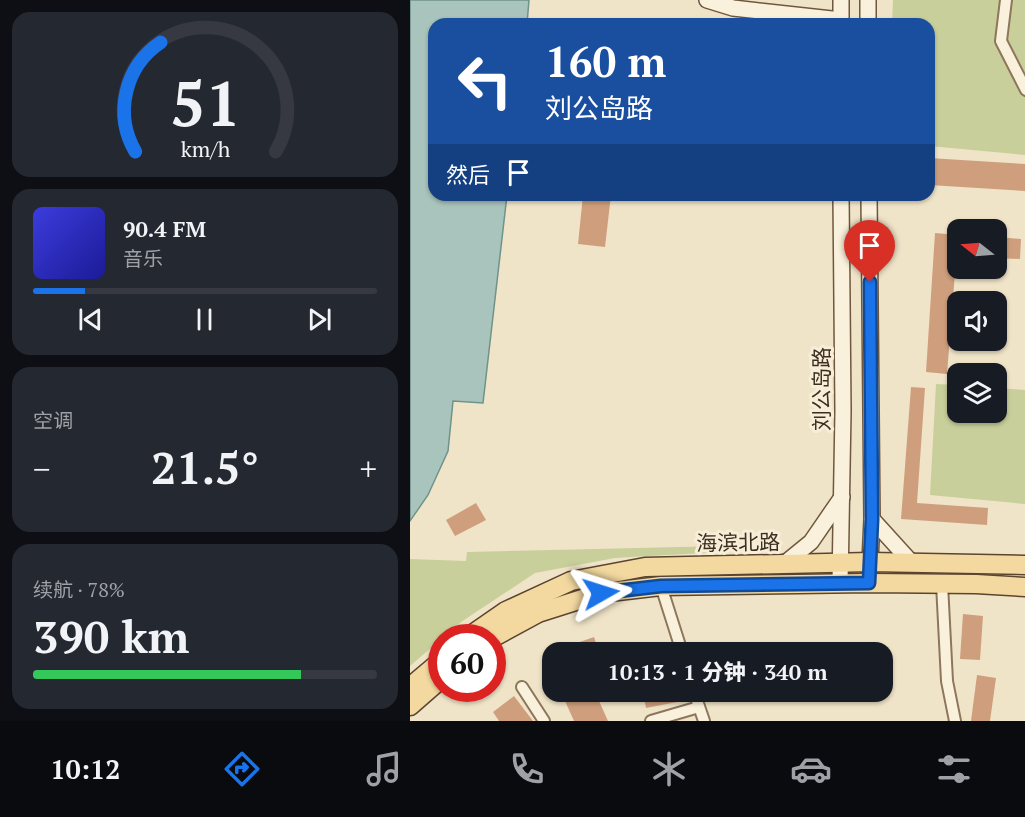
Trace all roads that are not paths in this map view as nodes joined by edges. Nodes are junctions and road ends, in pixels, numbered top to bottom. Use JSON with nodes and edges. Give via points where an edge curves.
{"nodes":[{"id":1,"x":707,"y":0,"type":"edge"},
{"id":2,"x":841,"y":0,"type":"edge"},
{"id":3,"x":868,"y":0,"type":"edge"},
{"id":4,"x":1006,"y":0,"type":"edge"},
{"id":5,"x":810,"y":18,"type":"edge"},
{"id":6,"x":841,"y":18,"type":"edge"},
{"id":7,"x":868,"y":18,"type":"edge"},
{"id":8,"x":1025,"y":90,"type":"edge"},
{"id":9,"x":842,"y":201,"type":"edge"},
{"id":10,"x":869,"y":201,"type":"edge"},
{"id":11,"x":842,"y":497,"type":"junction"},
{"id":12,"x":872,"y":519,"type":"junction"},
{"id":13,"x":870,"y":562,"type":"junction"},
{"id":14,"x":911,"y":562,"type":"junction"},
{"id":15,"x":840,"y":563,"type":"junction"},
{"id":16,"x":784,"y":564,"type":"junction"},
{"id":17,"x":1025,"y":565,"type":"edge"},
{"id":18,"x":869,"y":583,"type":"junction"},
{"id":19,"x":840,"y":584,"type":"junction"},
{"id":20,"x":942,"y":584,"type":"junction"},
{"id":21,"x":661,"y":586,"type":"junction"},
{"id":22,"x":1025,"y":587,"type":"edge"},
{"id":23,"x":487,"y":624,"type":"edge"},
{"id":24,"x":506,"y":630,"type":"edge"},
{"id":25,"x":679,"y":642,"type":"edge"},
{"id":26,"x":428,"y":672,"type":"edge"},
{"id":27,"x":410,"y":687,"type":"edge"},
{"id":28,"x":522,"y":687,"type":"dead end"},
{"id":29,"x":428,"y":690,"type":"edge"},
{"id":30,"x":698,"y":702,"type":"edge"},
{"id":31,"x":410,"y":706,"type":"edge"},
{"id":32,"x":699,"y":707,"type":"junction"},
{"id":33,"x":544,"y":721,"type":"edge"},
{"id":34,"x":651,"y":721,"type":"edge"},
{"id":35,"x":704,"y":721,"type":"edge"},
{"id":36,"x":955,"y":721,"type":"edge"}],
"edges":[{"from":1,"to":5,"type":"main road","via":[[733,8]]},
{"from":2,"to":6,"type":"main road"},
{"from":3,"to":7,"type":"main road"},
{"from":4,"to":8,"type":"street","via":[[1001,41]]},
{"from":9,"to":11,"type":"main road","name":"刘公岛路"},
{"from":10,"to":12,"type":"main road"},
{"from":11,"to":15,"type":"main road","name":"刘公岛路"},
{"from":11,"to":16,"type":"main road","via":[[811,542]]},
{"from":12,"to":13,"type":"main road"},
{"from":12,"to":14,"type":"main road"},
{"from":13,"to":14,"type":"main road","name":"海滨北路"},
{"from":13,"to":15,"type":"main road","name":"海滨北路"},
{"from":13,"to":18,"type":"main road"},
{"from":14,"to":17,"type":"main road","name":"海滨北路"},
{"from":15,"to":16,"type":"main road","name":"海滨北路"},
{"from":15,"to":19,"type":"main road","name":"刘公岛路"},
{"from":16,"to":23,"type":"main road","name":"海滨北路","via":[[645,567],[571,581]]},
{"from":18,"to":19,"type":"main road","name":"海滨北路"},
{"from":18,"to":20,"type":"main road","name":"海滨北路"},
{"from":19,"to":21,"type":"main road","name":"海滨北路"},
{"from":20,"to":22,"type":"main road","name":"海滨北路"},
{"from":20,"to":36,"type":"street","via":[[947,681]]},
{"from":21,"to":24,"type":"main road","name":"海滨北路","via":[[601,593],[538,613]]},
{"from":21,"to":25,"type":"street"},
{"from":26,"to":27,"type":"main road"},
{"from":28,"to":33,"type":"street"},
{"from":29,"to":31,"type":"main road"},
{"from":30,"to":32,"type":"street"},
{"from":32,"to":34,"type":"street"},
{"from":32,"to":35,"type":"street"}]}
